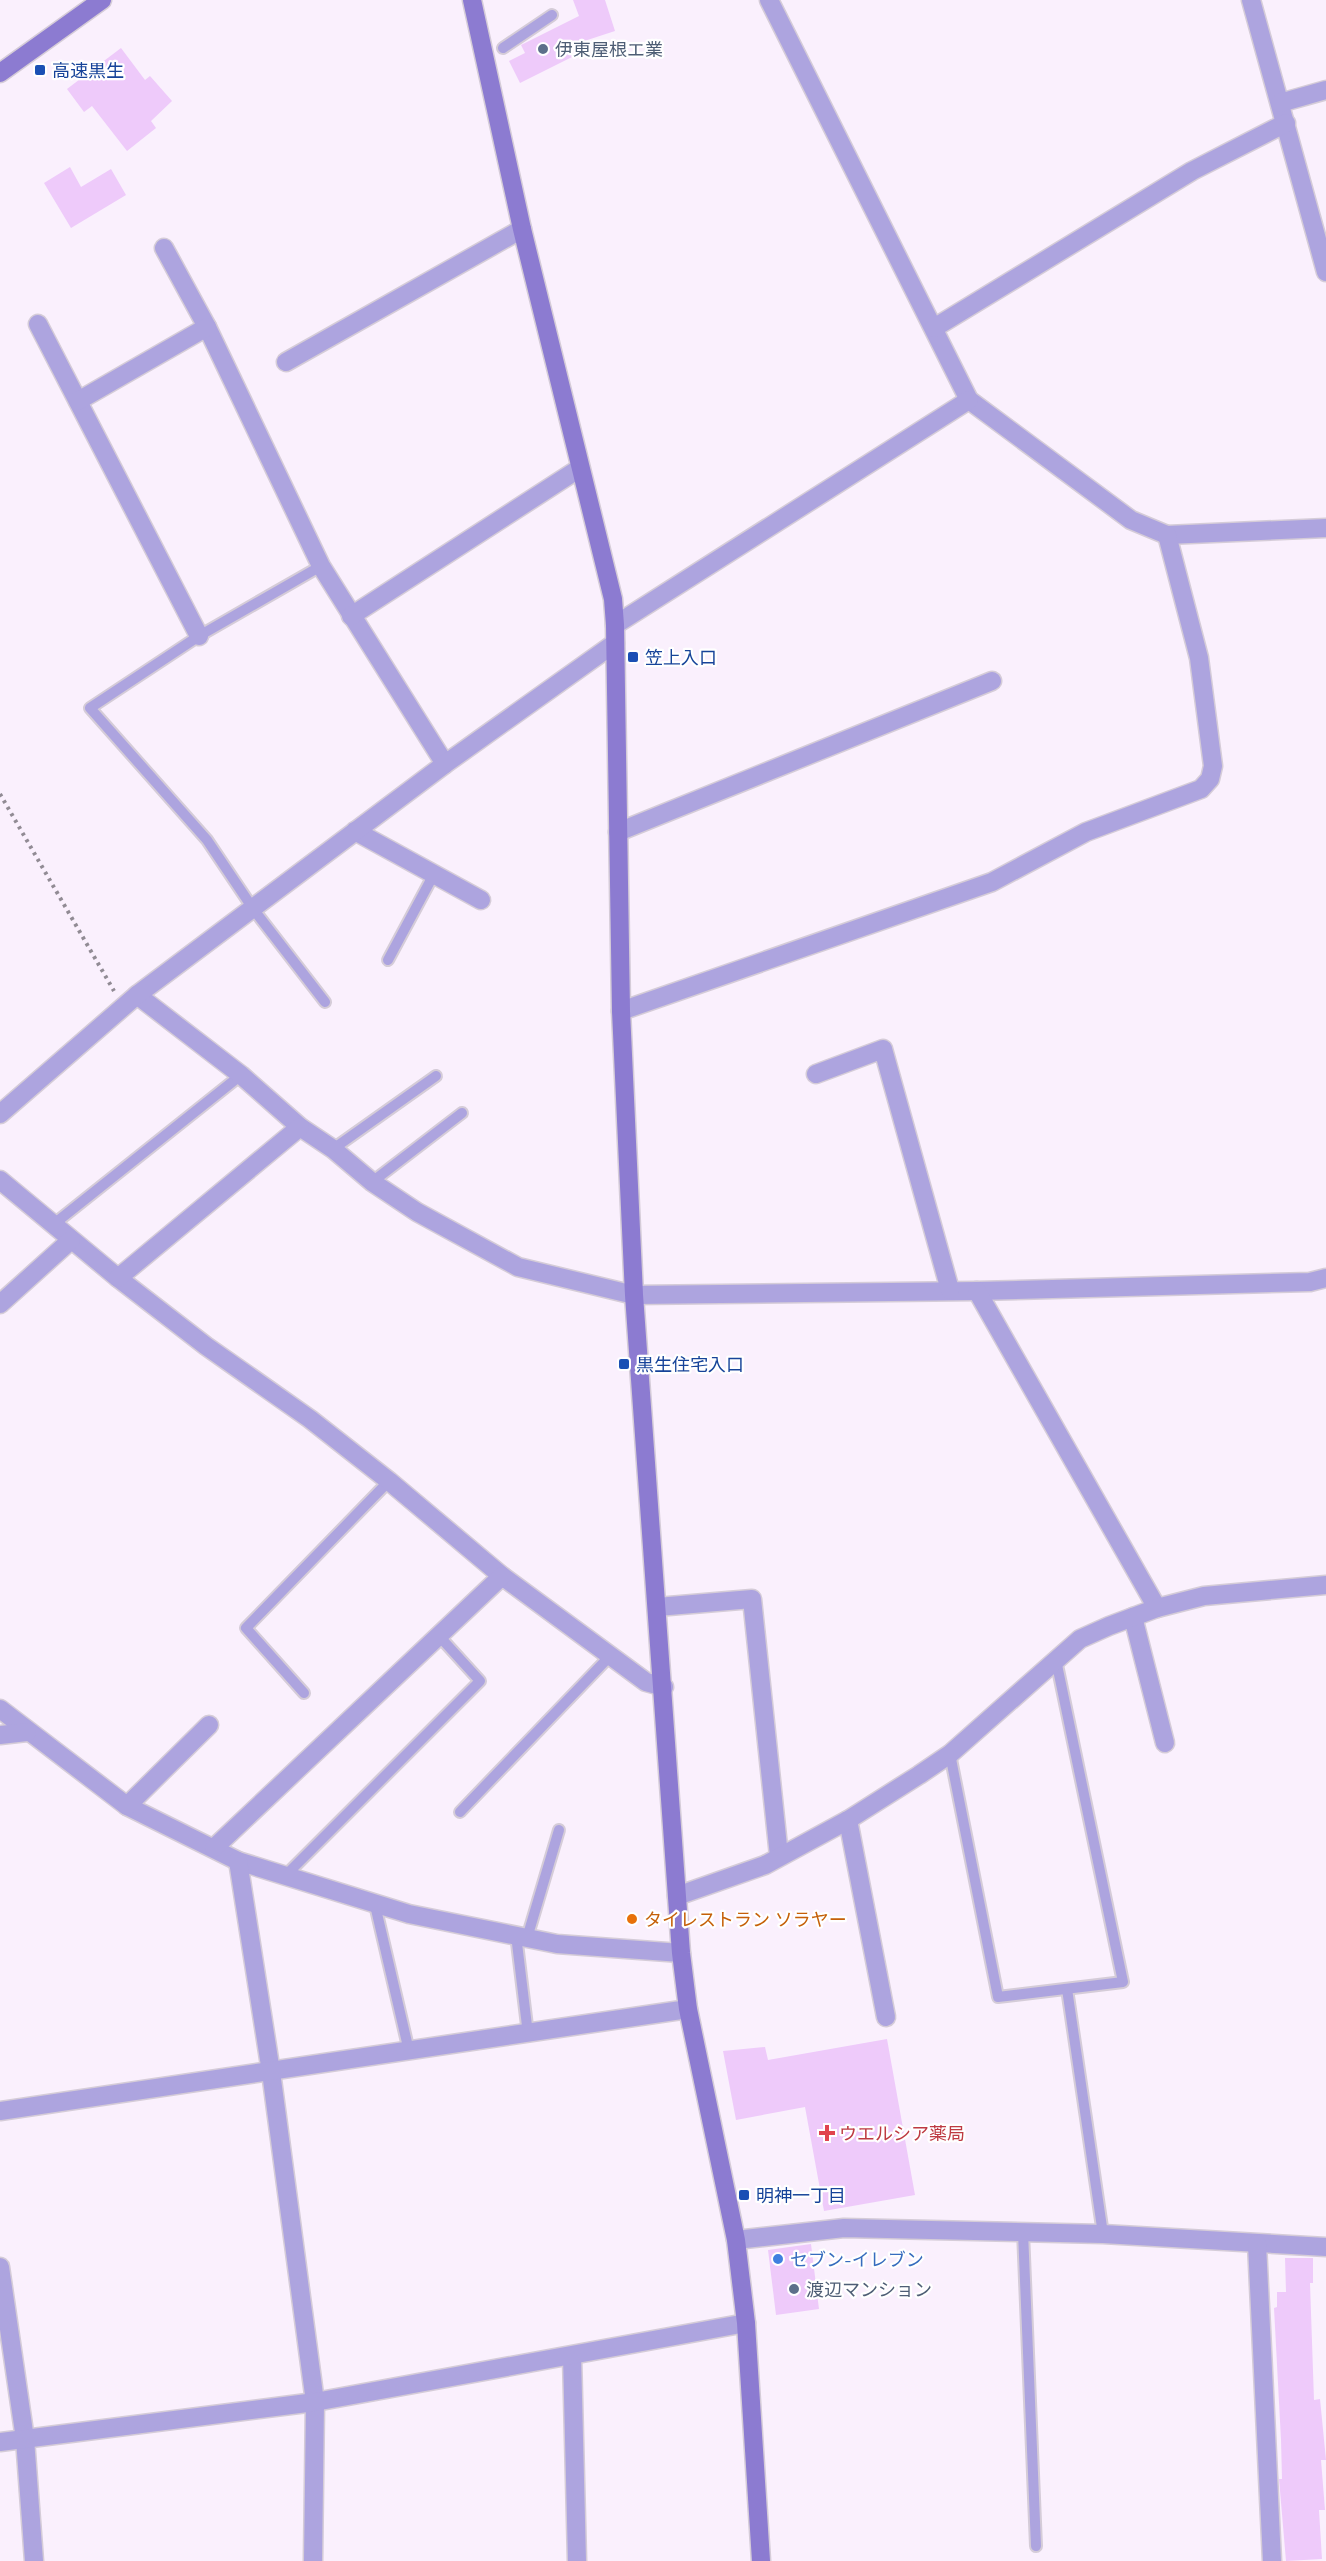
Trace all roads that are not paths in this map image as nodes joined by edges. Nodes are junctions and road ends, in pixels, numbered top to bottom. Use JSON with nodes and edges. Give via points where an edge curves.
{"nodes":[{"id":1,"x":102,"y":0,"type":"edge"},
{"id":2,"x":472,"y":0,"type":"edge"},
{"id":3,"x":769,"y":0,"type":"edge"},
{"id":4,"x":1251,"y":0,"type":"edge"},
{"id":5,"x":552,"y":15,"type":"dead end"},
{"id":6,"x":503,"y":48,"type":"dead end"},
{"id":7,"x":0,"y":73,"type":"edge"},
{"id":8,"x":1326,"y":90,"type":"edge"},
{"id":9,"x":1280,"y":103,"type":"junction"},
{"id":10,"x":1286,"y":123,"type":"junction"},
{"id":11,"x":522,"y":228,"type":"junction"},
{"id":12,"x":164,"y":248,"type":"dead end"},
{"id":13,"x":1326,"y":272,"type":"edge"},
{"id":14,"x":38,"y":324,"type":"dead end"},
{"id":15,"x":207,"y":327,"type":"junction"},
{"id":16,"x":934,"y":328,"type":"junction"},
{"id":17,"x":286,"y":362,"type":"dead end"},
{"id":18,"x":969,"y":400,"type":"junction"},
{"id":19,"x":78,"y":401,"type":"junction"},
{"id":20,"x":580,"y":468,"type":"junction"},
{"id":21,"x":1326,"y":528,"type":"edge"},
{"id":22,"x":1167,"y":535,"type":"junction"},
{"id":23,"x":321,"y":566,"type":"junction"},
{"id":24,"x":351,"y":616,"type":"junction"},
{"id":25,"x":615,"y":624,"type":"junction"},
{"id":26,"x":199,"y":636,"type":"junction"},
{"id":27,"x":615,"y":643,"type":"junction"},
{"id":28,"x":992,"y":681,"type":"dead end"},
{"id":29,"x":445,"y":764,"type":"junction"},
{"id":30,"x":356,"y":831,"type":"junction"},
{"id":31,"x":618,"y":832,"type":"junction"},
{"id":32,"x":434,"y":874,"type":"junction"},
{"id":33,"x":481,"y":900,"type":"dead end"},
{"id":34,"x":254,"y":910,"type":"junction"},
{"id":35,"x":388,"y":960,"type":"dead end"},
{"id":36,"x":137,"y":995,"type":"junction"},
{"id":37,"x":325,"y":1002,"type":"dead end"},
{"id":38,"x":621,"y":1011,"type":"junction"},
{"id":39,"x":816,"y":1074,"type":"dead end"},
{"id":40,"x":241,"y":1075,"type":"junction"},
{"id":41,"x":436,"y":1076,"type":"dead end"},
{"id":42,"x":462,"y":1113,"type":"dead end"},
{"id":43,"x":0,"y":1114,"type":"edge"},
{"id":44,"x":300,"y":1127,"type":"junction"},
{"id":45,"x":333,"y":1149,"type":"junction"},
{"id":46,"x":0,"y":1180,"type":"edge"},
{"id":47,"x":372,"y":1182,"type":"junction"},
{"id":48,"x":54,"y":1224,"type":"junction"},
{"id":49,"x":71,"y":1240,"type":"junction"},
{"id":50,"x":118,"y":1278,"type":"junction"},
{"id":51,"x":1326,"y":1278,"type":"edge"},
{"id":52,"x":950,"y":1290,"type":"junction"},
{"id":53,"x":977,"y":1291,"type":"junction"},
{"id":54,"x":634,"y":1295,"type":"junction"},
{"id":55,"x":0,"y":1304,"type":"edge"},
{"id":56,"x":389,"y":1481,"type":"junction"},
{"id":57,"x":502,"y":1576,"type":"junction"},
{"id":58,"x":1326,"y":1585,"type":"edge"},
{"id":59,"x":657,"y":1607,"type":"junction"},
{"id":60,"x":1157,"y":1608,"type":"junction"},
{"id":61,"x":1133,"y":1617,"type":"junction"},
{"id":62,"x":440,"y":1636,"type":"junction"},
{"id":63,"x":610,"y":1656,"type":"junction"},
{"id":64,"x":1056,"y":1660,"type":"junction"},
{"id":65,"x":664,"y":1687,"type":"junction"},
{"id":66,"x":304,"y":1693,"type":"dead end"},
{"id":67,"x":0,"y":1709,"type":"edge"},
{"id":68,"x":209,"y":1725,"type":"dead end"},
{"id":69,"x":27,"y":1732,"type":"junction"},
{"id":70,"x":0,"y":1735,"type":"edge"},
{"id":71,"x":1165,"y":1743,"type":"dead end"},
{"id":72,"x":950,"y":1754,"type":"junction"},
{"id":73,"x":127,"y":1806,"type":"junction"},
{"id":74,"x":460,"y":1812,"type":"dead end"},
{"id":75,"x":848,"y":1820,"type":"junction"},
{"id":76,"x":559,"y":1830,"type":"dead end"},
{"id":77,"x":214,"y":1848,"type":"junction"},
{"id":78,"x":779,"y":1856,"type":"junction"},
{"id":79,"x":238,"y":1861,"type":"junction"},
{"id":80,"x":285,"y":1876,"type":"junction"},
{"id":81,"x":677,"y":1896,"type":"junction"},
{"id":82,"x":375,"y":1905,"type":"junction"},
{"id":83,"x":521,"y":1937,"type":"junction"},
{"id":84,"x":681,"y":1953,"type":"junction"},
{"id":85,"x":1067,"y":1989,"type":"junction"},
{"id":86,"x":688,"y":2010,"type":"junction"},
{"id":87,"x":886,"y":2017,"type":"dead end"},
{"id":88,"x":528,"y":2034,"type":"junction"},
{"id":89,"x":409,"y":2051,"type":"junction"},
{"id":90,"x":271,"y":2072,"type":"junction"},
{"id":91,"x":0,"y":2111,"type":"edge"},
{"id":92,"x":1023,"y":2232,"type":"junction"},
{"id":93,"x":1103,"y":2234,"type":"junction"},
{"id":94,"x":736,"y":2240,"type":"junction"},
{"id":95,"x":1257,"y":2244,"type":"junction"},
{"id":96,"x":1326,"y":2247,"type":"edge"},
{"id":97,"x":0,"y":2267,"type":"edge"},
{"id":98,"x":746,"y":2323,"type":"junction"},
{"id":99,"x":572,"y":2356,"type":"junction"},
{"id":100,"x":315,"y":2402,"type":"junction"},
{"id":101,"x":25,"y":2439,"type":"junction"},
{"id":102,"x":0,"y":2442,"type":"edge"},
{"id":103,"x":1036,"y":2546,"type":"dead end"},
{"id":104,"x":34,"y":2561,"type":"edge"},
{"id":105,"x":313,"y":2561,"type":"edge"},
{"id":106,"x":577,"y":2561,"type":"edge"},
{"id":107,"x":760,"y":2561,"type":"edge"},
{"id":108,"x":1272,"y":2561,"type":"edge"}],
"edges":[{"from":1,"to":7,"type":"street"},
{"from":2,"to":11,"type":"street"},
{"from":3,"to":16,"type":"street"},
{"from":4,"to":9,"type":"street"},
{"from":5,"to":6,"type":"lane"},
{"from":8,"to":9,"type":"street"},
{"from":9,"to":10,"type":"street"},
{"from":10,"to":13,"type":"street"},
{"from":10,"to":16,"type":"street","via":[[1192,171]]},
{"from":11,"to":17,"type":"street"},
{"from":11,"to":20,"type":"street"},
{"from":12,"to":15,"type":"street"},
{"from":14,"to":19,"type":"street"},
{"from":15,"to":19,"type":"street"},
{"from":15,"to":23,"type":"street"},
{"from":16,"to":18,"type":"street"},
{"from":18,"to":22,"type":"street","via":[[1131,520]]},
{"from":18,"to":25,"type":"street"},
{"from":19,"to":26,"type":"street"},
{"from":20,"to":24,"type":"street"},
{"from":20,"to":25,"type":"street","via":[[613,598]]},
{"from":21,"to":22,"type":"street"},
{"from":22,"to":38,"type":"street","via":[[1201,669],[1213,766],[1210,779],[1200,789],[1086,832],[992,882]]},
{"from":23,"to":24,"type":"street"},
{"from":23,"to":26,"type":"lane"},
{"from":24,"to":29,"type":"street"},
{"from":25,"to":27,"type":"street"},
{"from":26,"to":34,"type":"lane","via":[[90,708],[207,840]]},
{"from":27,"to":29,"type":"street"},
{"from":27,"to":31,"type":"street"},
{"from":28,"to":31,"type":"street"},
{"from":29,"to":30,"type":"street"},
{"from":30,"to":32,"type":"street"},
{"from":30,"to":34,"type":"street"},
{"from":31,"to":38,"type":"street"},
{"from":32,"to":33,"type":"street"},
{"from":32,"to":35,"type":"lane"},
{"from":34,"to":36,"type":"street"},
{"from":34,"to":37,"type":"lane"},
{"from":36,"to":40,"type":"street"},
{"from":36,"to":43,"type":"street"},
{"from":38,"to":54,"type":"street"},
{"from":39,"to":52,"type":"street","via":[[883,1049]]},
{"from":40,"to":44,"type":"street"},
{"from":40,"to":48,"type":"lane"},
{"from":41,"to":45,"type":"lane"},
{"from":42,"to":47,"type":"lane"},
{"from":44,"to":45,"type":"street"},
{"from":44,"to":50,"type":"street"},
{"from":45,"to":47,"type":"street"},
{"from":46,"to":48,"type":"street"},
{"from":47,"to":54,"type":"street","via":[[417,1212],[518,1267]]},
{"from":48,"to":49,"type":"street"},
{"from":49,"to":50,"type":"street"},
{"from":49,"to":55,"type":"street"},
{"from":50,"to":56,"type":"street"},
{"from":51,"to":53,"type":"street","via":[[1310,1282]]},
{"from":52,"to":53,"type":"street"},
{"from":52,"to":54,"type":"street"},
{"from":53,"to":60,"type":"street"},
{"from":54,"to":59,"type":"street"},
{"from":56,"to":57,"type":"street"},
{"from":56,"to":66,"type":"lane","via":[[246,1628]]},
{"from":57,"to":62,"type":"street"},
{"from":57,"to":63,"type":"street"},
{"from":58,"to":60,"type":"street","via":[[1204,1596]]},
{"from":59,"to":65,"type":"street"},
{"from":59,"to":78,"type":"street","via":[[752,1599]]},
{"from":60,"to":61,"type":"street"},
{"from":61,"to":64,"type":"street","via":[[1080,1639]]},
{"from":61,"to":71,"type":"street"},
{"from":62,"to":77,"type":"street"},
{"from":62,"to":80,"type":"lane","via":[[480,1681]]},
{"from":63,"to":65,"type":"street","via":[[646,1682]]},
{"from":63,"to":74,"type":"lane"},
{"from":64,"to":72,"type":"street"},
{"from":64,"to":85,"type":"lane","via":[[1123,1982]]},
{"from":65,"to":81,"type":"street"},
{"from":67,"to":69,"type":"street"},
{"from":68,"to":73,"type":"street"},
{"from":69,"to":70,"type":"street"},
{"from":69,"to":73,"type":"street"},
{"from":72,"to":75,"type":"street"},
{"from":72,"to":85,"type":"lane","via":[[998,1997]]},
{"from":73,"to":77,"type":"street"},
{"from":75,"to":78,"type":"street"},
{"from":75,"to":87,"type":"street"},
{"from":76,"to":83,"type":"lane"},
{"from":77,"to":79,"type":"street"},
{"from":78,"to":81,"type":"street","via":[[765,1865]]},
{"from":79,"to":80,"type":"street"},
{"from":79,"to":90,"type":"street"},
{"from":80,"to":82,"type":"street"},
{"from":81,"to":84,"type":"street"},
{"from":82,"to":83,"type":"street"},
{"from":82,"to":89,"type":"lane"},
{"from":83,"to":84,"type":"street","via":[[557,1944]]},
{"from":83,"to":88,"type":"lane"},
{"from":84,"to":86,"type":"street"},
{"from":85,"to":93,"type":"lane"},
{"from":86,"to":88,"type":"street"},
{"from":86,"to":94,"type":"street"},
{"from":88,"to":89,"type":"street"},
{"from":89,"to":90,"type":"street"},
{"from":90,"to":91,"type":"street"},
{"from":90,"to":100,"type":"street"},
{"from":92,"to":93,"type":"street"},
{"from":92,"to":94,"type":"street","via":[[844,2228]]},
{"from":92,"to":103,"type":"lane"},
{"from":93,"to":95,"type":"street"},
{"from":94,"to":98,"type":"street"},
{"from":95,"to":96,"type":"street"},
{"from":95,"to":108,"type":"street"},
{"from":97,"to":101,"type":"street"},
{"from":98,"to":99,"type":"street"},
{"from":98,"to":107,"type":"street"},
{"from":99,"to":100,"type":"street"},
{"from":99,"to":106,"type":"street"},
{"from":100,"to":101,"type":"street"},
{"from":100,"to":105,"type":"street"},
{"from":101,"to":102,"type":"street"},
{"from":101,"to":104,"type":"street"}]}
